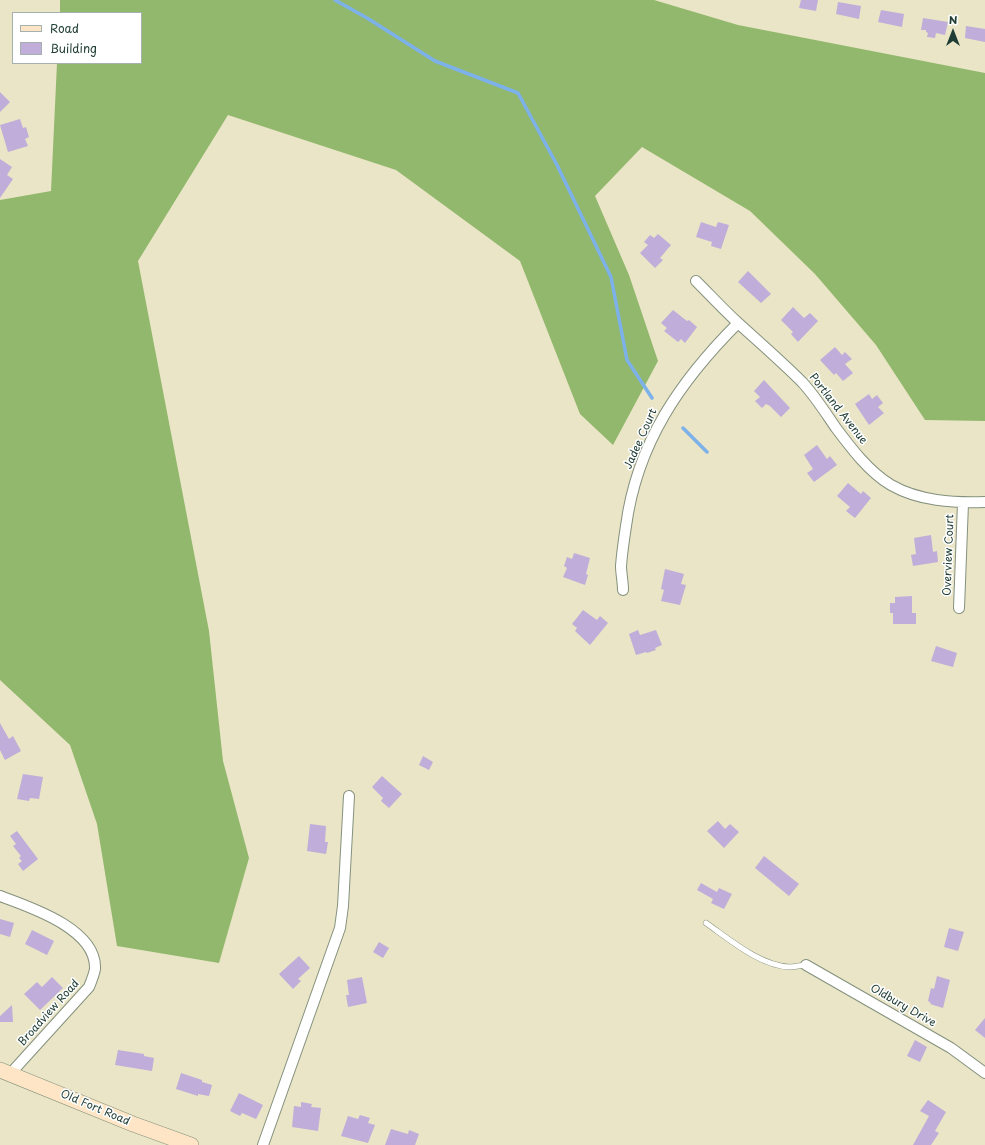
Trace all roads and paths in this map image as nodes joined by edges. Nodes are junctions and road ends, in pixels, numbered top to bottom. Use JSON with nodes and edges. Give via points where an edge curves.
{"nodes":[{"id":1,"x":696,"y":281,"type":"dead end"},
{"id":2,"x":738,"y":323,"type":"junction"},
{"id":3,"x":985,"y":502,"type":"edge"},
{"id":4,"x":963,"y":503,"type":"junction"},
{"id":5,"x":623,"y":590,"type":"dead end"},
{"id":6,"x":959,"y":608,"type":"dead end"},
{"id":7,"x":349,"y":796,"type":"dead end"},
{"id":8,"x":0,"y":896,"type":"edge"},
{"id":9,"x":706,"y":923,"type":"dead end"},
{"id":10,"x":806,"y":965,"type":"joint"},
{"id":11,"x":5,"y":1072,"type":"edge"},
{"id":12,"x":985,"y":1073,"type":"edge"},
{"id":13,"x":191,"y":1145,"type":"edge"},
{"id":14,"x":263,"y":1145,"type":"edge"}],
"edges":[{"from":1,"to":2,"type":"street","name":"Portland Avenue"},
{"from":2,"to":4,"type":"street","name":"Portland Avenue","via":[[803,383],[850,445],[880,477],[908,493]]},
{"from":2,"to":5,"type":"street","name":"Jadee Court","via":[[685,382],[658,424],[645,452],[632,489],[627,515],[621,567]]},
{"from":3,"to":4,"type":"street","name":"Portland Avenue"},
{"from":4,"to":6,"type":"street","name":"Overview Court"},
{"from":7,"to":14,"type":"street","via":[[340,928]]},
{"from":8,"to":11,"type":"street","name":"Broadview Road","via":[[57,920],[78,935],[94,958],[95,971],[88,987]]},
{"from":9,"to":10,"type":"lane","via":[[767,962],[790,967]]},
{"from":10,"to":12,"type":"street","name":"Oldbury Drive","via":[[947,1046]]},
{"from":11,"to":13,"type":"main road","name":"Old Fort Road"}]}
